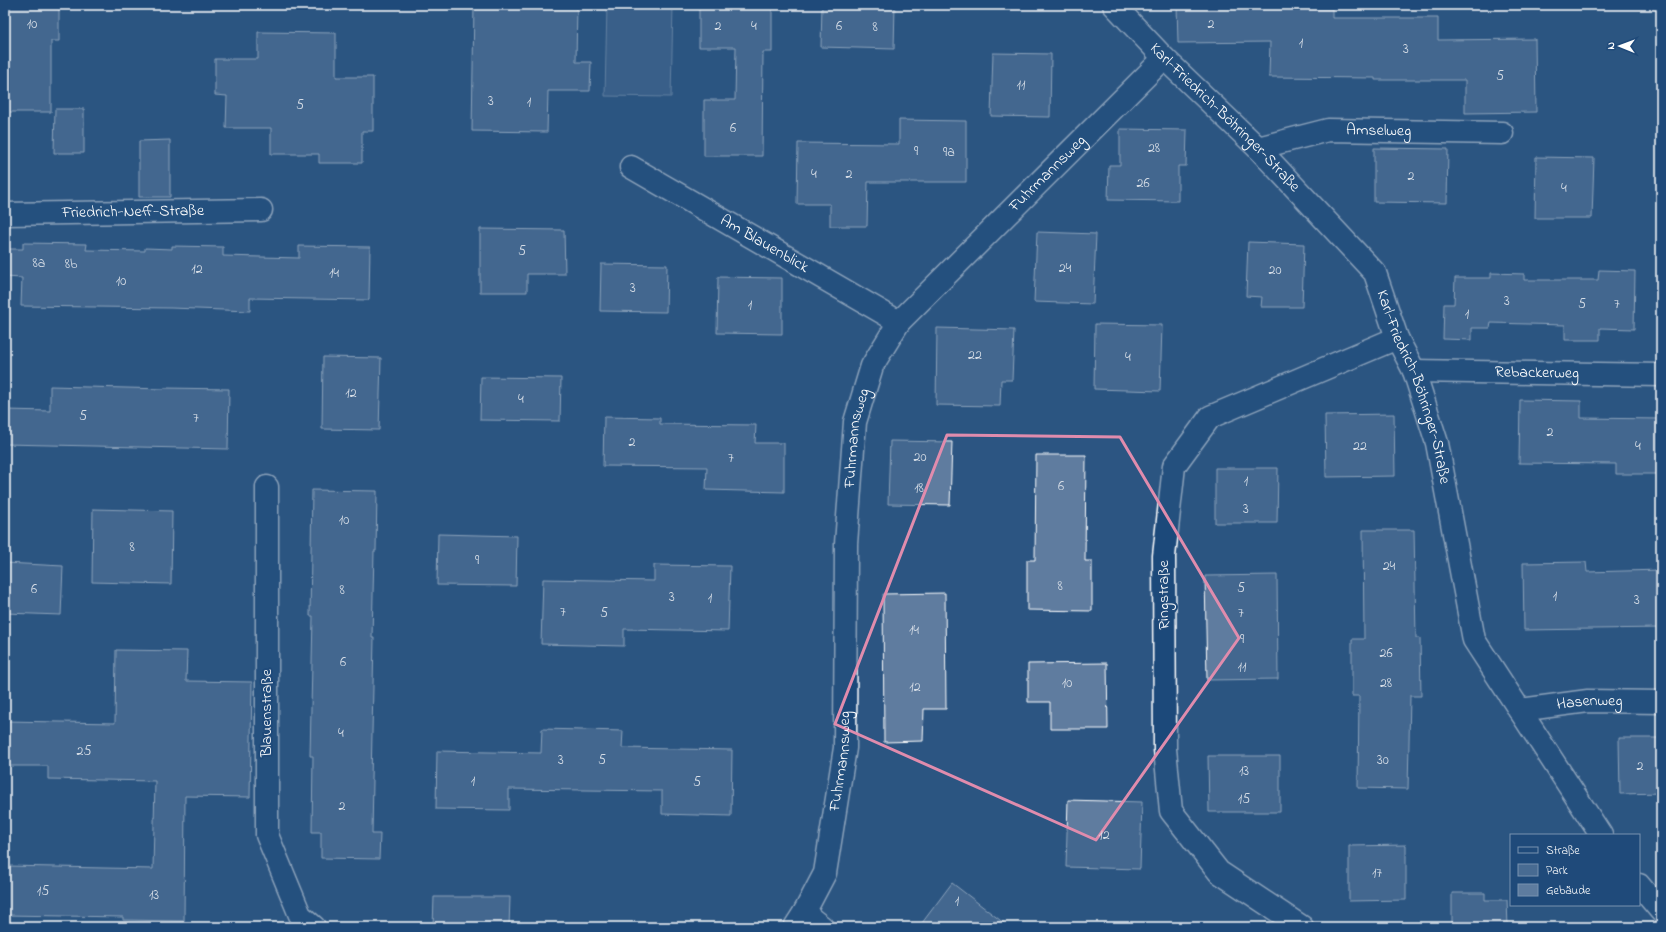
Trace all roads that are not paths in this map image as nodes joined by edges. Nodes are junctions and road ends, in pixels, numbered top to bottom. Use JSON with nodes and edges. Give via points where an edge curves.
{"nodes":[{"id":1,"x":1114,"y":5,"type":"edge"},
{"id":2,"x":1164,"y":58,"type":"junction"},
{"id":3,"x":1502,"y":133,"type":"dead end"},
{"id":4,"x":1258,"y":148,"type":"junction"},
{"id":5,"x":631,"y":167,"type":"dead end"},
{"id":6,"x":261,"y":210,"type":"dead end"},
{"id":7,"x":5,"y":214,"type":"edge"},
{"id":8,"x":898,"y":322,"type":"junction"},
{"id":9,"x":1397,"y":338,"type":"junction"},
{"id":10,"x":1414,"y":370,"type":"junction"},
{"id":11,"x":1661,"y":375,"type":"edge"},
{"id":12,"x":267,"y":487,"type":"dead end"},
{"id":13,"x":1661,"y":702,"type":"edge"},
{"id":14,"x":1519,"y":710,"type":"junction"},
{"id":15,"x":1600,"y":834,"type":"edge"},
{"id":16,"x":1640,"y":886,"type":"edge"},
{"id":17,"x":1661,"y":911,"type":"edge"},
{"id":18,"x":799,"y":920,"type":"edge"},
{"id":19,"x":301,"y":923,"type":"edge"},
{"id":20,"x":822,"y":927,"type":"edge"},
{"id":21,"x":1302,"y":927,"type":"edge"}],
"edges":[{"from":1,"to":2,"type":"street","name":"Karl-Friedrich-Böhringer-Straße"},
{"from":2,"to":4,"type":"street","name":"Karl-Friedrich-Böhringer-Straße"},
{"from":2,"to":8,"type":"street","name":"Fuhrmannsweg"},
{"from":3,"to":4,"type":"street","name":"Amselweg","via":[[1328,130]]},
{"from":4,"to":9,"type":"street","name":"Karl-Friedrich-Böhringer-Straße","via":[[1375,274]]},
{"from":5,"to":8,"type":"street","name":"Am Blauenblick"},
{"from":6,"to":7,"type":"street","name":"Friedrich-Neff-Straße"},
{"from":8,"to":18,"type":"street","name":"Fuhrmannsweg","via":[[872,366],[855,422],[846,544],[845,748],[825,873]]},
{"from":9,"to":10,"type":"street","name":"Karl-Friedrich-Böhringer-Straße"},
{"from":9,"to":21,"type":"street","name":"Ringstraße","via":[[1210,417],[1174,466],[1164,556],[1165,748],[1171,811],[1219,872]]},
{"from":10,"to":11,"type":"street","name":"Rebackerweg"},
{"from":10,"to":14,"type":"street","name":"Karl-Friedrich-Böhringer-Straße","via":[[1437,443],[1474,640]]},
{"from":12,"to":19,"type":"street","name":"Blauenstraße","via":[[267,835]]},
{"from":13,"to":14,"type":"street","name":"Hasenweg","via":[[1588,701]]},
{"from":14,"to":15,"type":"street","name":"Karl-Friedrich-Böhringer-Straße"},
{"from":16,"to":17,"type":"street"},
{"from":18,"to":20,"type":"street"}]}
